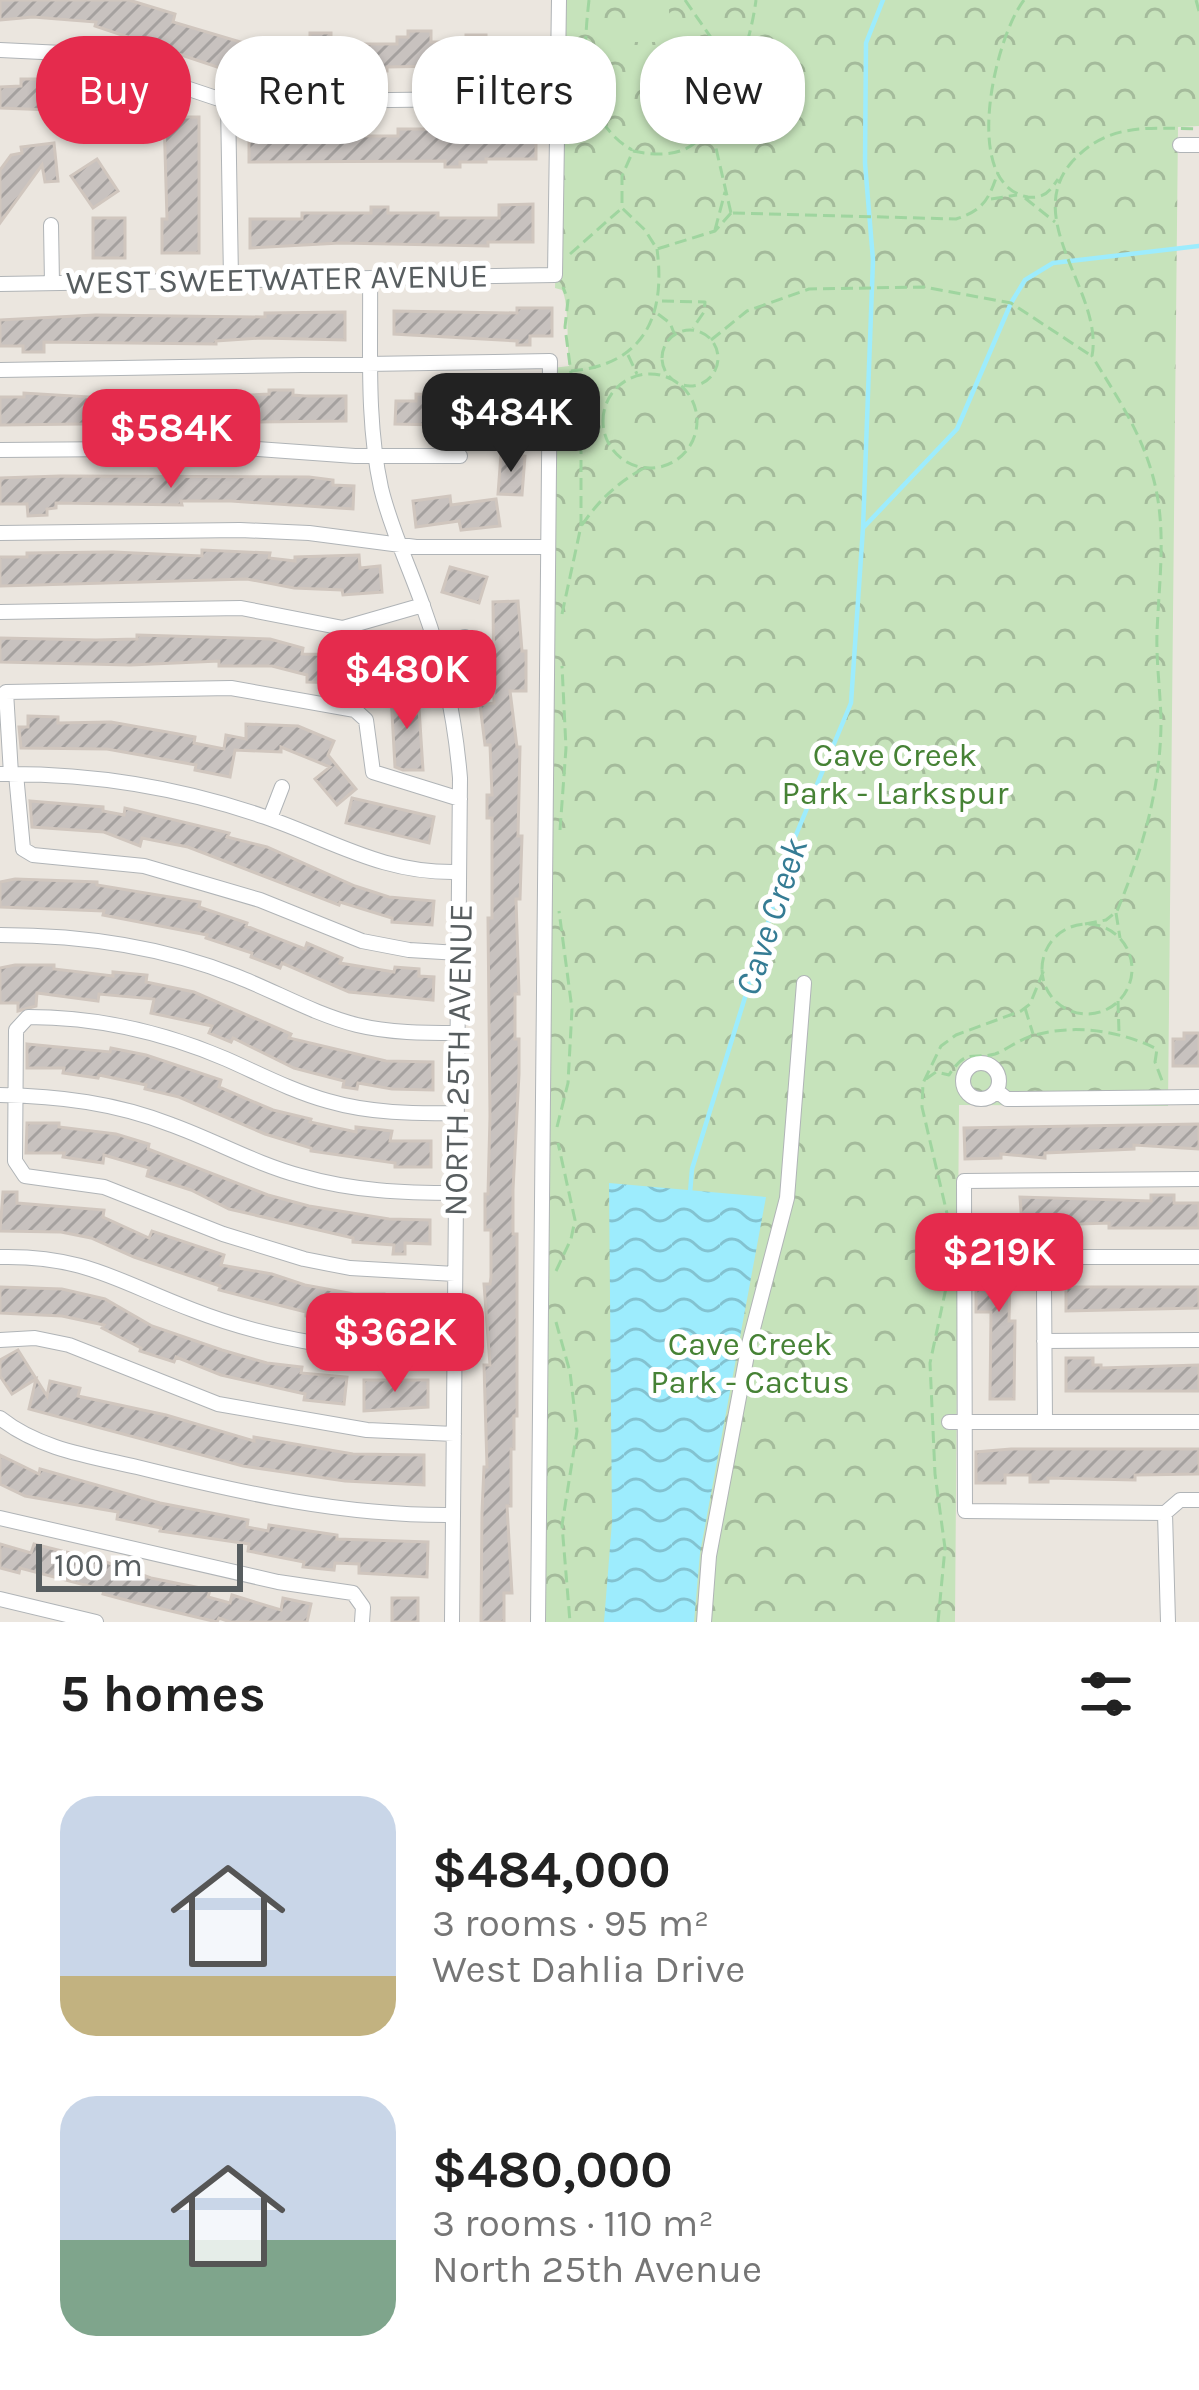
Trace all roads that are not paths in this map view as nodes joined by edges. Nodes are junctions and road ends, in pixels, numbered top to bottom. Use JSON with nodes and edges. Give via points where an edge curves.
{"nodes":[{"id":1,"x":559,"y":0,"type":"edge"},
{"id":2,"x":558,"y":36,"type":"edge"},
{"id":3,"x":0,"y":50,"type":"edge"},
{"id":4,"x":215,"y":97,"type":"edge"},
{"id":5,"x":229,"y":144,"type":"edge"},
{"id":6,"x":558,"y":144,"type":"edge"},
{"id":7,"x":1180,"y":145,"type":"dead end"},
{"id":8,"x":1199,"y":145,"type":"edge"},
{"id":9,"x":51,"y":225,"type":"dead end"},
{"id":10,"x":370,"y":278,"type":"junction"},
{"id":11,"x":231,"y":279,"type":"junction"},
{"id":12,"x":52,"y":283,"type":"junction"},
{"id":13,"x":0,"y":284,"type":"edge"},
{"id":14,"x":371,"y":364,"type":"junction"},
{"id":15,"x":0,"y":370,"type":"edge"},
{"id":16,"x":0,"y":450,"type":"edge"},
{"id":17,"x":376,"y":456,"type":"junction"},
{"id":18,"x":460,"y":456,"type":"dead end"},
{"id":19,"x":0,"y":532,"type":"edge"},
{"id":20,"x":397,"y":543,"type":"junction"},
{"id":21,"x":547,"y":547,"type":"junction"},
{"id":22,"x":423,"y":605,"type":"junction"},
{"id":23,"x":0,"y":612,"type":"edge"},
{"id":24,"x":465,"y":637,"type":"dead end"},
{"id":25,"x":436,"y":645,"type":"junction"},
{"id":26,"x":9,"y":774,"type":"edge"},
{"id":27,"x":282,"y":787,"type":"dead end"},
{"id":28,"x":460,"y":799,"type":"junction"},
{"id":29,"x":270,"y":818,"type":"junction"},
{"id":30,"x":459,"y":872,"type":"junction"},
{"id":31,"x":0,"y":935,"type":"edge"},
{"id":32,"x":459,"y":953,"type":"junction"},
{"id":33,"x":804,"y":983,"type":"dead end"},
{"id":34,"x":458,"y":1033,"type":"junction"},
{"id":35,"x":997,"y":1091,"type":"dead end"},
{"id":36,"x":7,"y":1095,"type":"edge"},
{"id":37,"x":1199,"y":1097,"type":"edge"},
{"id":38,"x":457,"y":1113,"type":"junction"},
{"id":39,"x":1199,"y":1179,"type":"edge"},
{"id":40,"x":457,"y":1193,"type":"junction"},
{"id":41,"x":0,"y":1257,"type":"edge"},
{"id":42,"x":1199,"y":1257,"type":"edge"},
{"id":43,"x":455,"y":1274,"type":"junction"},
{"id":44,"x":0,"y":1340,"type":"edge"},
{"id":45,"x":1199,"y":1340,"type":"edge"},
{"id":46,"x":1044,"y":1341,"type":"junction"},
{"id":47,"x":455,"y":1354,"type":"junction"},
{"id":48,"x":1,"y":1421,"type":"edge"},
{"id":49,"x":956,"y":1422,"type":"junction"},
{"id":50,"x":1045,"y":1422,"type":"junction"},
{"id":51,"x":1199,"y":1422,"type":"edge"},
{"id":52,"x":454,"y":1434,"type":"junction"},
{"id":53,"x":1199,"y":1500,"type":"edge"},
{"id":54,"x":1165,"y":1513,"type":"junction"},
{"id":55,"x":453,"y":1515,"type":"junction"},
{"id":56,"x":0,"y":1518,"type":"edge"},
{"id":57,"x":0,"y":1599,"type":"edge"},
{"id":58,"x":75,"y":1620,"type":"edge"},
{"id":59,"x":96,"y":1622,"type":"edge"},
{"id":60,"x":362,"y":1622,"type":"edge"},
{"id":61,"x":452,"y":1622,"type":"edge"},
{"id":62,"x":538,"y":1622,"type":"edge"},
{"id":63,"x":704,"y":1622,"type":"edge"},
{"id":64,"x":1168,"y":1622,"type":"edge"}],
"edges":[{"from":1,"to":2,"type":"street"},
{"from":3,"to":4,"type":"street","via":[[84,54]]},
{"from":5,"to":11,"type":"street"},
{"from":6,"to":10,"type":"street","name":"WEST SWEETWATER AVENUE","via":[[560,275]]},
{"from":7,"to":8,"type":"street"},
{"from":9,"to":12,"type":"street"},
{"from":10,"to":11,"type":"street","name":"WEST SWEETWATER AVENUE"},
{"from":10,"to":14,"type":"street","name":"NORTH 25TH AVENUE"},
{"from":11,"to":12,"type":"street","name":"WEST SWEETWATER AVENUE"},
{"from":12,"to":13,"type":"street","name":"WEST SWEETWATER AVENUE"},
{"from":14,"to":15,"type":"street"},
{"from":14,"to":17,"type":"street","name":"NORTH 25TH AVENUE"},
{"from":14,"to":21,"type":"street","via":[[550,361]]},
{"from":16,"to":17,"type":"street"},
{"from":17,"to":18,"type":"street"},
{"from":17,"to":20,"type":"street","name":"NORTH 25TH AVENUE"},
{"from":19,"to":20,"type":"street","via":[[240,530]]},
{"from":20,"to":21,"type":"street"},
{"from":20,"to":22,"type":"street","name":"NORTH 25TH AVENUE"},
{"from":21,"to":62,"type":"street"},
{"from":22,"to":23,"type":"street","via":[[343,628],[241,608]]},
{"from":22,"to":25,"type":"street","name":"NORTH 25TH AVENUE"},
{"from":24,"to":25,"type":"street"},
{"from":25,"to":28,"type":"street","name":"NORTH 25TH AVENUE"},
{"from":26,"to":28,"type":"street","via":[[6,692],[231,688],[355,710],[366,720],[373,772]]},
{"from":26,"to":29,"type":"street","via":[[137,784]]},
{"from":26,"to":32,"type":"street","via":[[23,849],[34,855],[144,866],[362,940]]},
{"from":27,"to":29,"type":"street"},
{"from":28,"to":30,"type":"street","name":"NORTH 25TH AVENUE"},
{"from":29,"to":30,"type":"street","via":[[400,869]]},
{"from":30,"to":32,"type":"street","name":"NORTH 25TH AVENUE"},
{"from":31,"to":34,"type":"street","via":[[138,947],[359,1026]]},
{"from":32,"to":34,"type":"street","name":"NORTH 25TH AVENUE"},
{"from":33,"to":63,"type":"street","via":[[787,1198],[749,1344]]},
{"from":34,"to":38,"type":"street","name":"NORTH 25TH AVENUE"},
{"from":35,"to":37,"type":"street","via":[[1007,1099]]},
{"from":36,"to":38,"type":"street","via":[[16,1030],[28,1017],[58,1017],[172,1039],[332,1102]]},
{"from":36,"to":40,"type":"street","via":[[139,1113],[306,1178],[376,1191]]},
{"from":36,"to":43,"type":"street","via":[[14,1161],[25,1176],[104,1187],[304,1259]]},
{"from":38,"to":40,"type":"street","name":"NORTH 25TH AVENUE"},
{"from":39,"to":49,"type":"street","via":[[964,1181]]},
{"from":40,"to":43,"type":"street","name":"NORTH 25TH AVENUE"},
{"from":41,"to":47,"type":"street","via":[[79,1262],[193,1310],[300,1341]]},
{"from":42,"to":46,"type":"street","via":[[1048,1261]]},
{"from":43,"to":47,"type":"street","name":"NORTH 25TH AVENUE"},
{"from":44,"to":52,"type":"street","via":[[69,1345],[218,1404],[367,1430]]},
{"from":45,"to":46,"type":"street"},
{"from":46,"to":50,"type":"street"},
{"from":47,"to":52,"type":"street","name":"NORTH 25TH AVENUE"},
{"from":48,"to":55,"type":"street","via":[[49,1445],[294,1504]]},
{"from":49,"to":50,"type":"street"},
{"from":49,"to":54,"type":"street","via":[[965,1511]]},
{"from":50,"to":51,"type":"street"},
{"from":52,"to":55,"type":"street","name":"NORTH 25TH AVENUE"},
{"from":53,"to":54,"type":"street","via":[[1180,1500]]},
{"from":54,"to":64,"type":"street"},
{"from":55,"to":61,"type":"street","name":"NORTH 25TH AVENUE"},
{"from":56,"to":60,"type":"street","via":[[353,1592]]},
{"from":57,"to":58,"type":"street"},
{"from":58,"to":59,"type":"street"}]}
